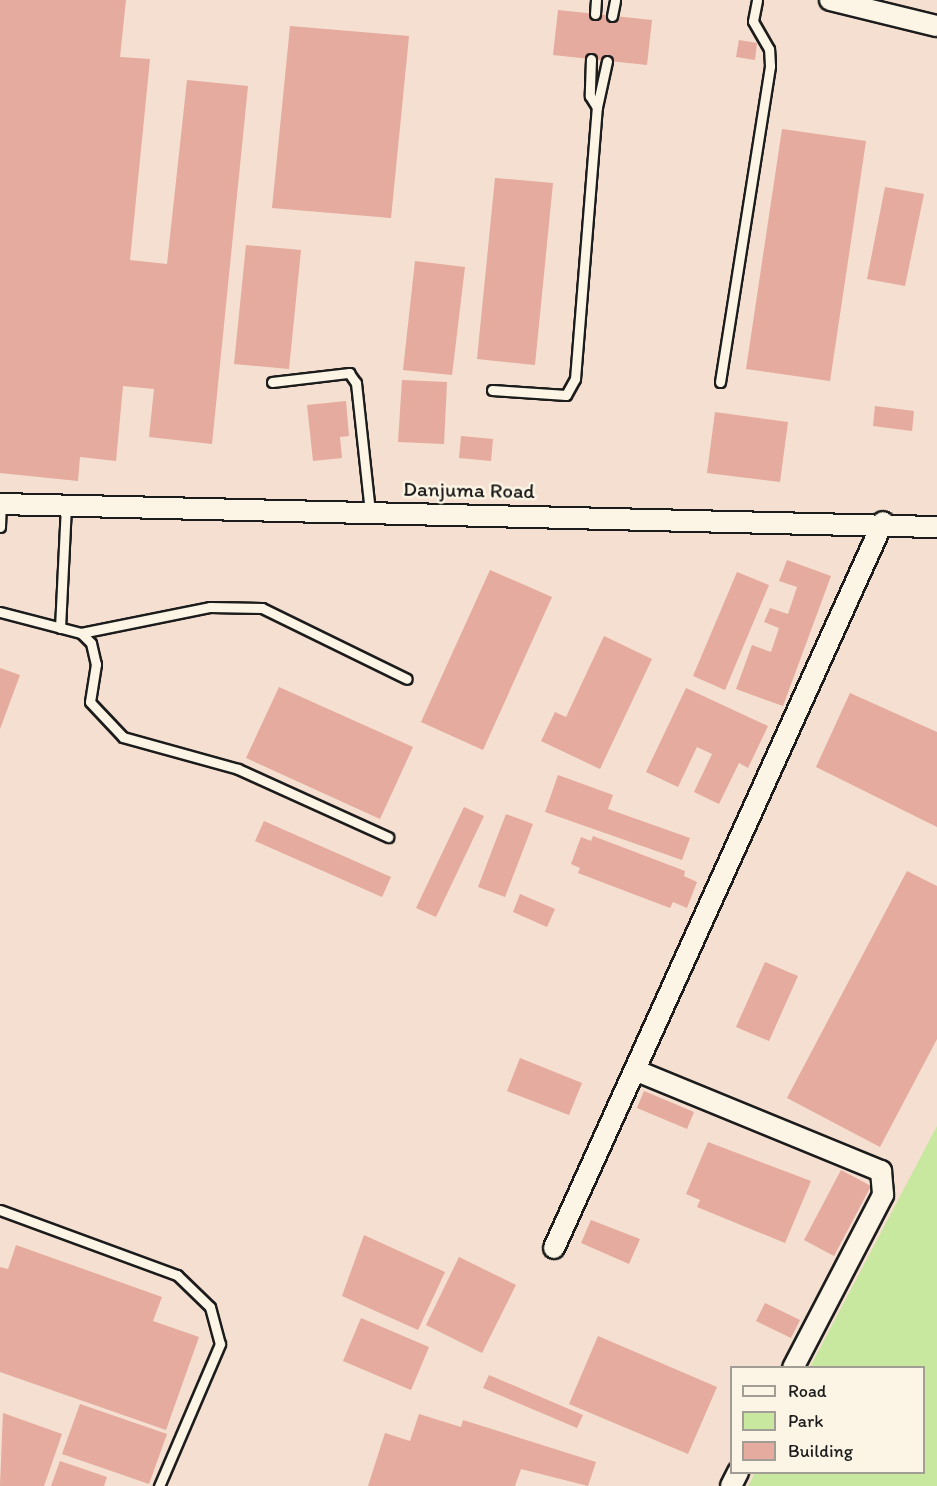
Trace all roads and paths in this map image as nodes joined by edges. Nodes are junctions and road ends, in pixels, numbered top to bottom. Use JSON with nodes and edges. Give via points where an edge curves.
{"nodes":[{"id":1,"x":596,"y":0,"type":"edge"},
{"id":2,"x":615,"y":0,"type":"edge"},
{"id":3,"x":757,"y":0,"type":"edge"},
{"id":4,"x":830,"y":0,"type":"edge"},
{"id":5,"x":595,"y":14,"type":"dead end"},
{"id":6,"x":612,"y":16,"type":"dead end"},
{"id":7,"x":937,"y":26,"type":"edge"},
{"id":8,"x":591,"y":59,"type":"dead end"},
{"id":9,"x":607,"y":61,"type":"dead end"},
{"id":10,"x":597,"y":107,"type":"junction"},
{"id":11,"x":272,"y":382,"type":"dead end"},
{"id":12,"x":720,"y":382,"type":"dead end"},
{"id":13,"x":492,"y":390,"type":"dead end"},
{"id":14,"x":0,"y":504,"type":"edge"},
{"id":15,"x":66,"y":506,"type":"junction"},
{"id":16,"x":370,"y":512,"type":"junction"},
{"id":17,"x":883,"y":522,"type":"junction"},
{"id":18,"x":0,"y":527,"type":"edge"},
{"id":19,"x":937,"y":527,"type":"edge"},
{"id":20,"x":0,"y":612,"type":"edge"},
{"id":21,"x":60,"y":628,"type":"junction"},
{"id":22,"x":81,"y":633,"type":"junction"},
{"id":23,"x":407,"y":679,"type":"dead end"},
{"id":24,"x":388,"y":837,"type":"dead end"},
{"id":25,"x":637,"y":1071,"type":"junction"},
{"id":26,"x":0,"y":1210,"type":"edge"},
{"id":27,"x":554,"y":1248,"type":"dead end"},
{"id":28,"x":794,"y":1366,"type":"edge"},
{"id":29,"x":159,"y":1486,"type":"edge"}],
"edges":[{"from":1,"to":5,"type":"lane"},
{"from":2,"to":6,"type":"lane"},
{"from":3,"to":12,"type":"lane","via":[[753,21],[768,49],[770,66]]},
{"from":4,"to":7,"type":"street"},
{"from":8,"to":10,"type":"lane","via":[[589,89]]},
{"from":9,"to":10,"type":"lane"},
{"from":10,"to":13,"type":"lane","via":[[571,389],[558,396]]},
{"from":11,"to":16,"type":"lane","via":[[349,373],[356,383]]},
{"from":14,"to":15,"type":"street","name":"Danjuma Road"},
{"from":14,"to":18,"type":"lane"},
{"from":15,"to":16,"type":"street","name":"Danjuma Road"},
{"from":15,"to":21,"type":"lane"},
{"from":16,"to":17,"type":"street","name":"Danjuma Road"},
{"from":17,"to":19,"type":"street","name":"Danjuma Road"},
{"from":17,"to":25,"type":"street"},
{"from":20,"to":21,"type":"lane"},
{"from":21,"to":22,"type":"lane"},
{"from":22,"to":23,"type":"lane","via":[[200,608],[262,608]]},
{"from":22,"to":24,"type":"lane","via":[[91,642],[96,664],[90,702],[123,737],[238,769]]},
{"from":25,"to":27,"type":"street"},
{"from":25,"to":28,"type":"street","via":[[881,1171],[883,1195]]},
{"from":26,"to":29,"type":"lane","via":[[177,1275],[210,1307],[220,1344]]}]}
